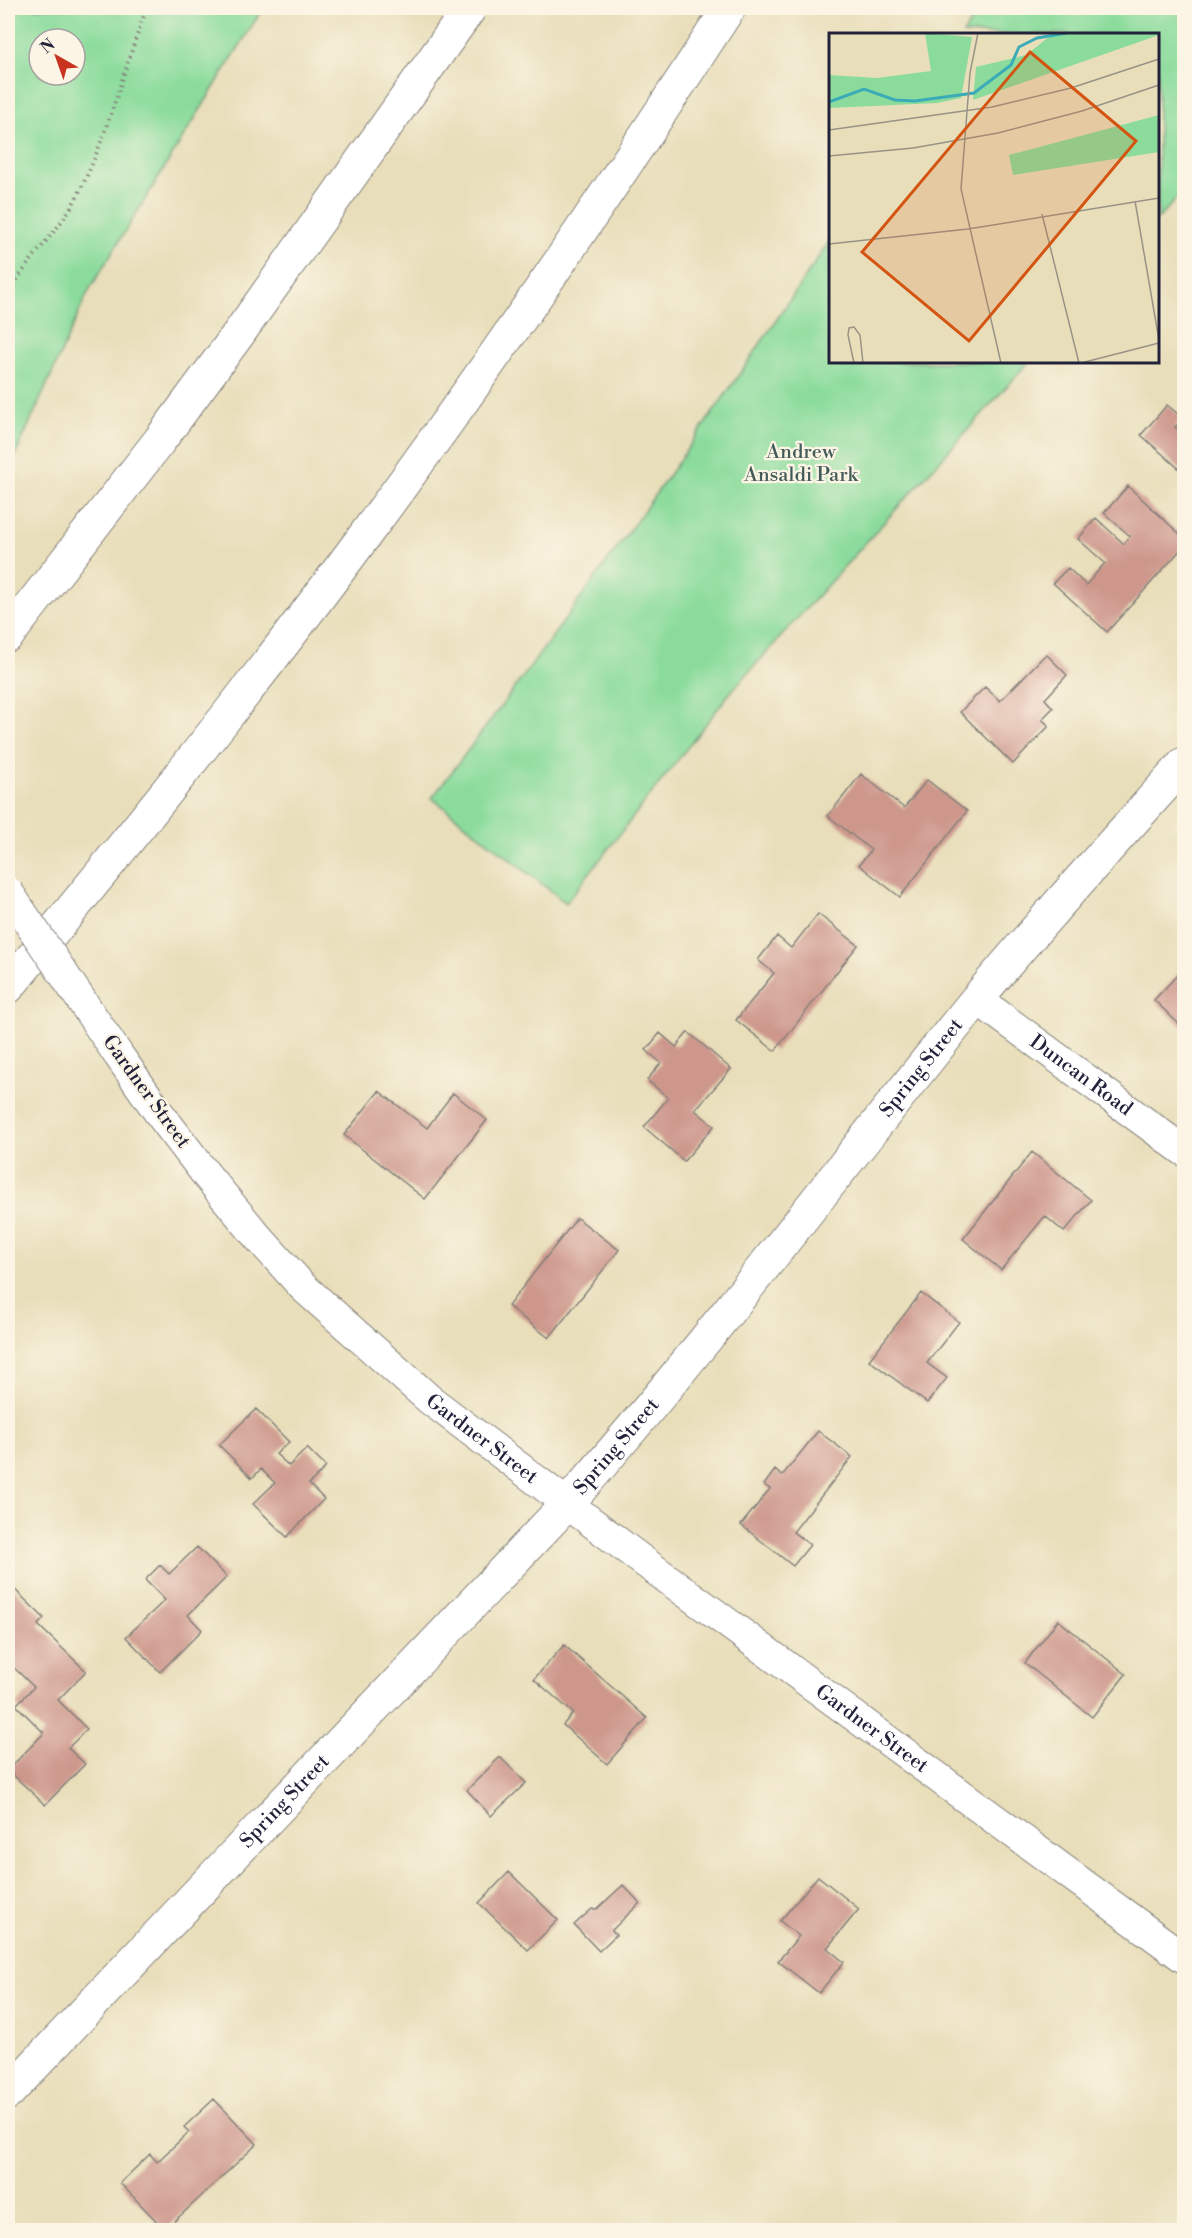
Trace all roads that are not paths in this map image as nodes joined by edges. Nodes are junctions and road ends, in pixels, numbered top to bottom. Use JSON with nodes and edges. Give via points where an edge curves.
{"nodes":[{"id":1,"x":470,"y":8,"type":"edge"},
{"id":2,"x":729,"y":8,"type":"edge"},
{"id":3,"x":8,"y":635,"type":"edge"},
{"id":4,"x":1185,"y":764,"type":"edge"},
{"id":5,"x":8,"y":891,"type":"edge"},
{"id":6,"x":8,"y":987,"type":"edge"},
{"id":7,"x":977,"y":999,"type":"junction"},
{"id":8,"x":1185,"y":1151,"type":"edge"},
{"id":9,"x":567,"y":1504,"type":"junction"},
{"id":10,"x":1185,"y":1958,"type":"edge"},
{"id":11,"x":8,"y":2093,"type":"edge"}],
"edges":[{"from":1,"to":3,"type":"main road","via":[[237,336]]},
{"from":2,"to":6,"type":"main road","via":[[619,175],[368,532],[162,798]]},
{"from":4,"to":7,"type":"main road","name":"Spring Street"},
{"from":5,"to":9,"type":"street","name":"Gardner Street","bridge":true,"via":[[159,1113],[208,1177],[303,1287],[429,1399]]},
{"from":7,"to":8,"type":"street","name":"Duncan Road"},
{"from":7,"to":9,"type":"main road","name":"Spring Street","via":[[769,1261]]},
{"from":9,"to":10,"type":"street","name":"Gardner Street"},
{"from":9,"to":11,"type":"main road","name":"Spring Street"}]}
